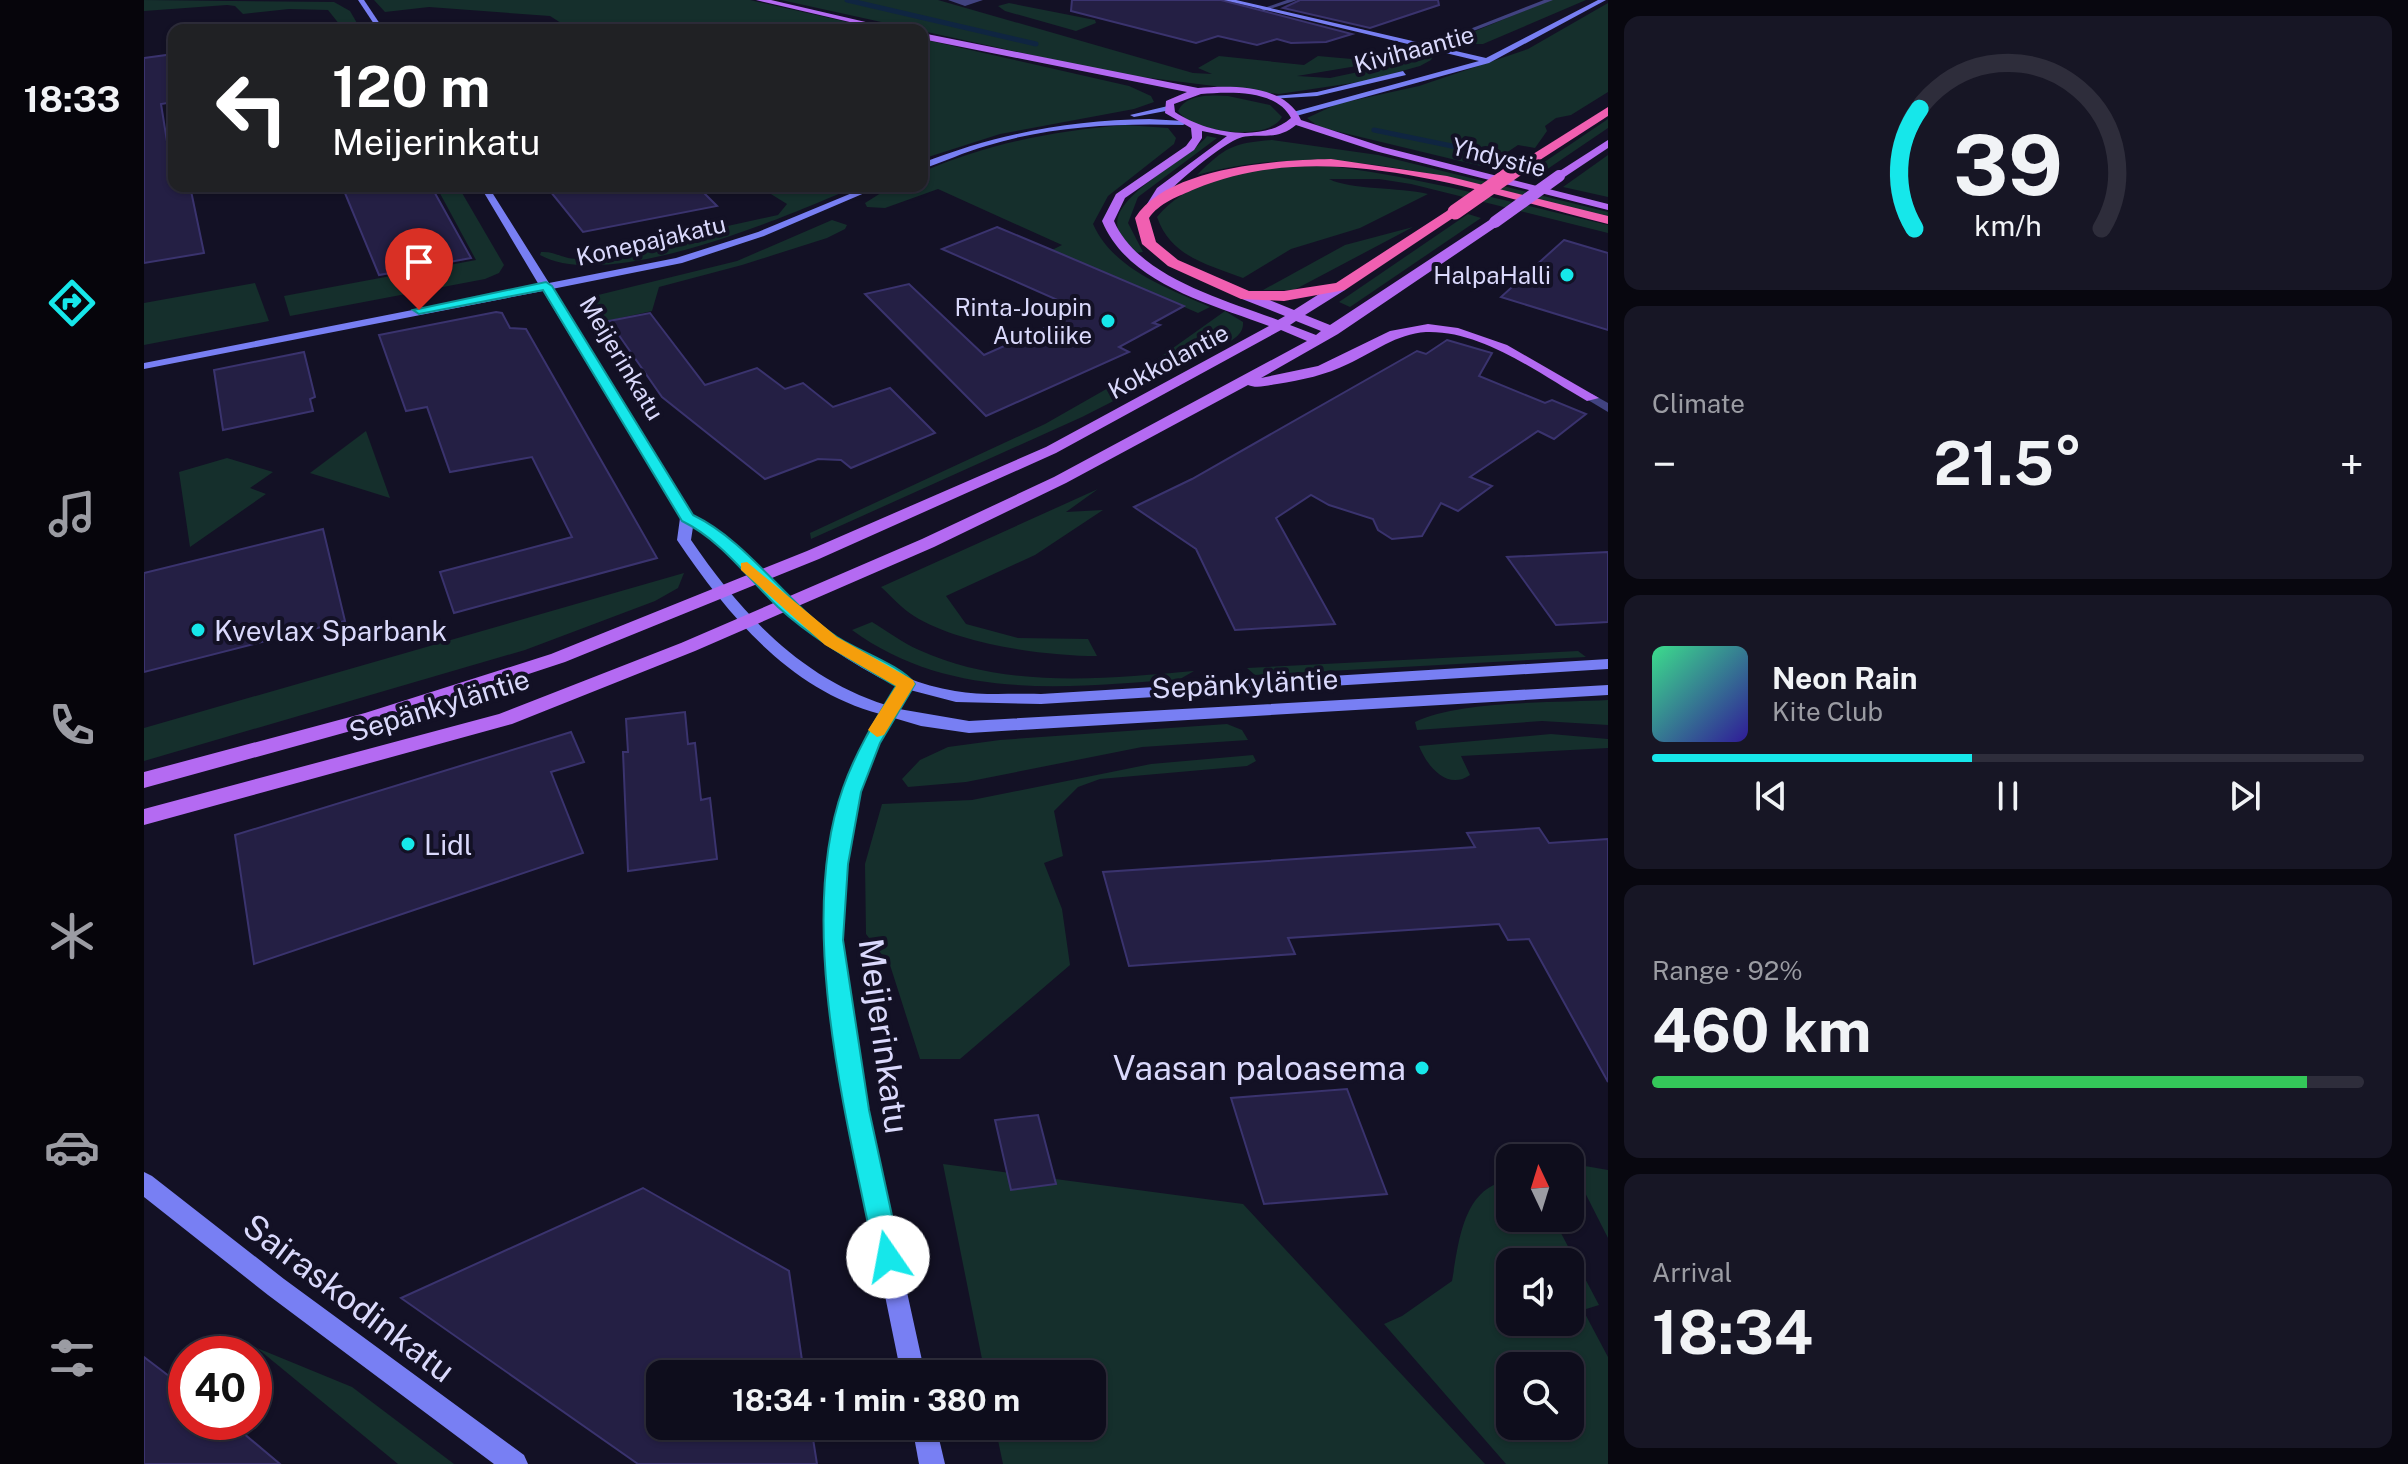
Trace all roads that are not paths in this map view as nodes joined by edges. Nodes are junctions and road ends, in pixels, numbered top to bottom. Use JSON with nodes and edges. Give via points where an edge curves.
{"nodes":[{"id":1,"x":760,"y":0,"type":"edge"},
{"id":2,"x":951,"y":0,"type":"edge"},
{"id":3,"x":980,"y":0,"type":"edge"},
{"id":4,"x":1227,"y":0,"type":"edge"},
{"id":5,"x":1294,"y":0,"type":"edge"},
{"id":6,"x":1550,"y":0,"type":"edge"},
{"id":7,"x":1603,"y":0,"type":"edge"},
{"id":8,"x":362,"y":1,"type":"edge"},
{"id":9,"x":1264,"y":9,"type":"junction"},
{"id":10,"x":1565,"y":22,"type":"junction"},
{"id":11,"x":377,"y":24,"type":"edge"},
{"id":12,"x":869,"y":24,"type":"edge"},
{"id":13,"x":1456,"y":36,"type":"dead end"},
{"id":14,"x":928,"y":37,"type":"edge"},
{"id":15,"x":1467,"y":55,"type":"junction"},
{"id":16,"x":1486,"y":61,"type":"junction"},
{"id":17,"x":1108,"y":76,"type":"junction"},
{"id":18,"x":1199,"y":91,"type":"junction"},
{"id":19,"x":1270,"y":97,"type":"junction"},
{"id":20,"x":1168,"y":106,"type":"junction"},
{"id":21,"x":1608,"y":111,"type":"edge"},
{"id":22,"x":1296,"y":118,"type":"junction"},
{"id":23,"x":1088,"y":124,"type":"junction"},
{"id":24,"x":1190,"y":126,"type":"junction"},
{"id":25,"x":1237,"y":134,"type":"junction"},
{"id":26,"x":1263,"y":134,"type":"junction"},
{"id":27,"x":1608,"y":143,"type":"edge"},
{"id":28,"x":1379,"y":149,"type":"junction"},
{"id":29,"x":928,"y":164,"type":"edge"},
{"id":30,"x":488,"y":192,"type":"edge"},
{"id":31,"x":862,"y":192,"type":"edge"},
{"id":32,"x":1153,"y":204,"type":"junction"},
{"id":33,"x":1608,"y":207,"type":"edge"},
{"id":34,"x":1608,"y":220,"type":"edge"},
{"id":35,"x":546,"y":286,"type":"junction"},
{"id":36,"x":1340,"y":287,"type":"junction"},
{"id":37,"x":1247,"y":296,"type":"junction"},
{"id":38,"x":1296,"y":316,"type":"junction"},
{"id":39,"x":1280,"y":325,"type":"junction"},
{"id":40,"x":1333,"y":331,"type":"junction"},
{"id":41,"x":1318,"y":340,"type":"junction"},
{"id":42,"x":144,"y":366,"type":"edge"},
{"id":43,"x":1238,"y":386,"type":"junction"},
{"id":44,"x":1592,"y":398,"type":"joint"},
{"id":45,"x":1608,"y":408,"type":"edge"},
{"id":46,"x":687,"y":518,"type":"junction"},
{"id":47,"x":757,"y":578,"type":"junction"},
{"id":48,"x":718,"y":593,"type":"junction"},
{"id":49,"x":786,"y":604,"type":"junction"},
{"id":50,"x":743,"y":623,"type":"junction"},
{"id":51,"x":1608,"y":664,"type":"edge"},
{"id":52,"x":906,"y":684,"type":"junction"},
{"id":53,"x":1608,"y":690,"type":"edge"},
{"id":54,"x":887,"y":713,"type":"junction"},
{"id":55,"x":144,"y":780,"type":"edge"},
{"id":56,"x":144,"y":817,"type":"edge"},
{"id":57,"x":144,"y":1183,"type":"edge"},
{"id":58,"x":910,"y":1360,"type":"edge"},
{"id":59,"x":927,"y":1440,"type":"edge"},
{"id":60,"x":515,"y":1464,"type":"edge"},
{"id":61,"x":932,"y":1464,"type":"edge"}],
"edges":[{"from":1,"to":12,"type":"main road"},
{"from":2,"to":3,"type":"street"},
{"from":4,"to":9,"type":"main road"},
{"from":5,"to":9,"type":"street"},
{"from":6,"to":13,"type":"street"},
{"from":7,"to":10,"type":"main road","name":"Kivihaantie"},
{"from":8,"to":11,"type":"main road"},
{"from":9,"to":15,"type":"main road"},
{"from":10,"to":15,"type":"main road","name":"Kivihaantie"},
{"from":10,"to":16,"type":"main road","name":"Kivihaantie"},
{"from":14,"to":17,"type":"main road"},
{"from":15,"to":16,"type":"main road"},
{"from":15,"to":19,"type":"main road","name":"Kivihaantie","via":[[1352,87]]},
{"from":16,"to":22,"type":"main road","name":"Kivihaantie"},
{"from":17,"to":18,"type":"main road"},
{"from":17,"to":20,"type":"main road","via":[[1153,91]]},
{"from":18,"to":19,"type":"main road"},
{"from":18,"to":20,"type":"main road"},
{"from":19,"to":22,"type":"main road","name":"Yhdystie","via":[[1292,108]]},
{"from":20,"to":23,"type":"main road"},
{"from":20,"to":24,"type":"main road"},
{"from":21,"to":36,"type":"highway","name":"Kokkolantie","bridge":true},
{"from":22,"to":26,"type":"main road"},
{"from":22,"to":28,"type":"main road","name":"Yhdystie"},
{"from":23,"to":24,"type":"main road"},
{"from":23,"to":29,"type":"main road","via":[[1020,133]]},
{"from":24,"to":25,"type":"main road"},
{"from":24,"to":39,"type":"main road","via":[[1197,138],[1190,148],[1120,196],[1108,221],[1115,239],[1125,252],[1157,272]]},
{"from":25,"to":26,"type":"main road"},
{"from":25,"to":32,"type":"main road","via":[[1161,190]]},
{"from":26,"to":28,"type":"main road","name":"Yhdystie"},
{"from":27,"to":40,"type":"main road","name":"Kokkolantie","bridge":true},
{"from":28,"to":33,"type":"main road","name":"Yhdystie"},
{"from":30,"to":35,"type":"main road","name":"Meijerinkatu"},
{"from":31,"to":35,"type":"main road","name":"Konepajakatu","via":[[707,254]]},
{"from":32,"to":34,"type":"highway","via":[[1223,172],[1252,165],[1321,162],[1411,174]]},
{"from":32,"to":37,"type":"highway","via":[[1142,218],[1149,244],[1173,263]]},
{"from":35,"to":42,"type":"main road","name":"Konepajakatu"},
{"from":35,"to":46,"type":"main road","name":"Meijerinkatu"},
{"from":36,"to":37,"type":"highway"},
{"from":36,"to":38,"type":"main road","name":"Kokkolantie"},
{"from":37,"to":38,"type":"main road"},
{"from":38,"to":39,"type":"main road","name":"Kokkolantie"},
{"from":38,"to":40,"type":"main road"},
{"from":39,"to":41,"type":"main road"},
{"from":39,"to":47,"type":"main road","name":"Kokkolantie","via":[[1051,450]]},
{"from":40,"to":41,"type":"main road","name":"Kokkolantie"},
{"from":41,"to":43,"type":"main road","name":"Kokkolantie"},
{"from":43,"to":44,"type":"main road","via":[[1322,369],[1403,332],[1438,328],[1499,349]]},
{"from":43,"to":49,"type":"main road","name":"Kokkolantie","via":[[1060,480]]},
{"from":44,"to":45,"type":"street"},
{"from":46,"to":47,"type":"main road","name":"Meijerinkatu","via":[[710,529]]},
{"from":46,"to":48,"type":"main road","name":"Meijerinkatu","via":[[684,540]]},
{"from":47,"to":48,"type":"main road","name":"Kokkolantie"},
{"from":47,"to":49,"type":"main road","name":"Meijerinkatu"},
{"from":48,"to":50,"type":"main road","name":"Meijerinkatu"},
{"from":48,"to":55,"type":"main road","name":"Sepänkyläntie","via":[[558,658],[369,719]]},
{"from":49,"to":50,"type":"main road","name":"Kokkolantie"},
{"from":49,"to":52,"type":"main road","name":"Meijerinkatu","via":[[831,641]]},
{"from":50,"to":54,"type":"main road","name":"Meijerinkatu","via":[[801,670]]},
{"from":50,"to":56,"type":"main road","name":"Sepänkyläntie","via":[[505,719]]},
{"from":51,"to":52,"type":"main road","name":"Sepänkyläntie","via":[[1041,699],[957,697]]},
{"from":52,"to":54,"type":"main road","name":"Meijerinkatu"},
{"from":53,"to":54,"type":"main road","name":"Sepänkyläntie","via":[[969,727]]},
{"from":54,"to":58,"type":"main road","name":"Meijerinkatu","via":[[851,792],[832,940],[857,1110]]},
{"from":57,"to":60,"type":"main road","name":"Sairaskodinkatu"},
{"from":59,"to":61,"type":"main road"}]}
